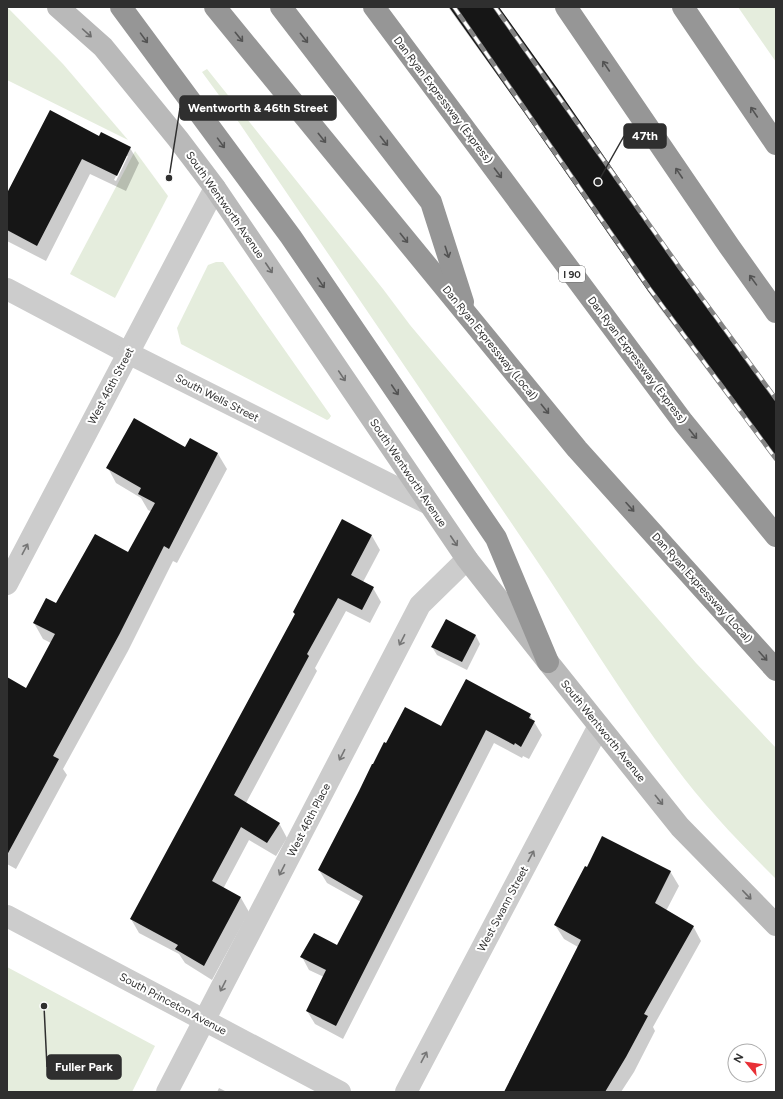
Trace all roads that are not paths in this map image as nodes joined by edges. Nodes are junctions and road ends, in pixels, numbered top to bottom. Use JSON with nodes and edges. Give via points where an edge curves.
{"nodes":[{"id":1,"x":58,"y":7,"type":"edge"},
{"id":2,"x":121,"y":7,"type":"edge"},
{"id":3,"x":215,"y":7,"type":"edge"},
{"id":4,"x":281,"y":7,"type":"edge"},
{"id":5,"x":374,"y":7,"type":"edge"},
{"id":6,"x":566,"y":7,"type":"edge"},
{"id":7,"x":678,"y":7,"type":"edge"},
{"id":8,"x":683,"y":7,"type":"edge"},
{"id":9,"x":696,"y":26,"type":"junction"},
{"id":10,"x":776,"y":144,"type":"edge"},
{"id":11,"x":215,"y":188,"type":"junction"},
{"id":12,"x":7,"y":289,"type":"edge"},
{"id":13,"x":776,"y":312,"type":"edge"},
{"id":14,"x":466,"y":314,"type":"junction"},
{"id":15,"x":128,"y":353,"type":"junction"},
{"id":16,"x":429,"y":504,"type":"junction"},
{"id":17,"x":776,"y":536,"type":"edge"},
{"id":18,"x":467,"y":559,"type":"junction"},
{"id":19,"x":7,"y":584,"type":"edge"},
{"id":20,"x":548,"y":662,"type":"junction"},
{"id":21,"x":776,"y":670,"type":"edge"},
{"id":22,"x":599,"y":726,"type":"junction"},
{"id":23,"x":7,"y":916,"type":"edge"},
{"id":24,"x":776,"y":925,"type":"edge"},
{"id":25,"x":204,"y":1020,"type":"junction"},
{"id":26,"x":167,"y":1092,"type":"edge"},
{"id":27,"x":340,"y":1092,"type":"edge"},
{"id":28,"x":406,"y":1092,"type":"edge"}],
"edges":[{"from":1,"to":11,"type":"main road","name":"South Wentworth Avenue","one_way":true,"via":[[103,47]]},
{"from":2,"to":20,"type":"highway","one_way":true,"via":[[291,237],[496,538]]},
{"from":3,"to":14,"type":"highway","name":"Dan Ryan Expressway (Local)","one_way":true},
{"from":4,"to":14,"type":"highway","one_way":true,"via":[[431,202]]},
{"from":5,"to":17,"type":"highway","name":"Dan Ryan Expressway (Express)","number":"I 90","one_way":true,"via":[[683,422]]},
{"from":13,"to":6,"type":"highway","one_way":true},
{"from":7,"to":9,"type":"highway"},
{"from":8,"to":9,"type":"highway"},
{"from":10,"to":9,"type":"highway","one_way":true},
{"from":11,"to":15,"type":"street","name":"West 46th Street"},
{"from":11,"to":16,"type":"main road","name":"South Wentworth Avenue","one_way":true},
{"from":12,"to":15,"type":"street","name":"South Wells Street"},
{"from":14,"to":21,"type":"highway","name":"Dan Ryan Expressway (Local)","one_way":true,"via":[[577,449]]},
{"from":15,"to":16,"type":"street","name":"South Wells Street"},
{"from":19,"to":15,"type":"street","name":"West 46th Street","one_way":true},
{"from":16,"to":18,"type":"main road","name":"South Wentworth Avenue","one_way":true},
{"from":18,"to":20,"type":"main road","name":"South Wentworth Avenue"},
{"from":18,"to":25,"type":"street","name":"West 46th Place","one_way":true,"via":[[420,605]]},
{"from":20,"to":22,"type":"main road","name":"South Wentworth Avenue"},
{"from":22,"to":24,"type":"main road","name":"South Wentworth Avenue","one_way":true,"via":[[680,827]]},
{"from":28,"to":22,"type":"street","name":"West Swann Street","one_way":true},
{"from":23,"to":25,"type":"street","name":"South Princeton Avenue"},
{"from":25,"to":26,"type":"street","name":"West 46th Place"},
{"from":25,"to":27,"type":"street","name":"South Princeton Avenue"}]}
